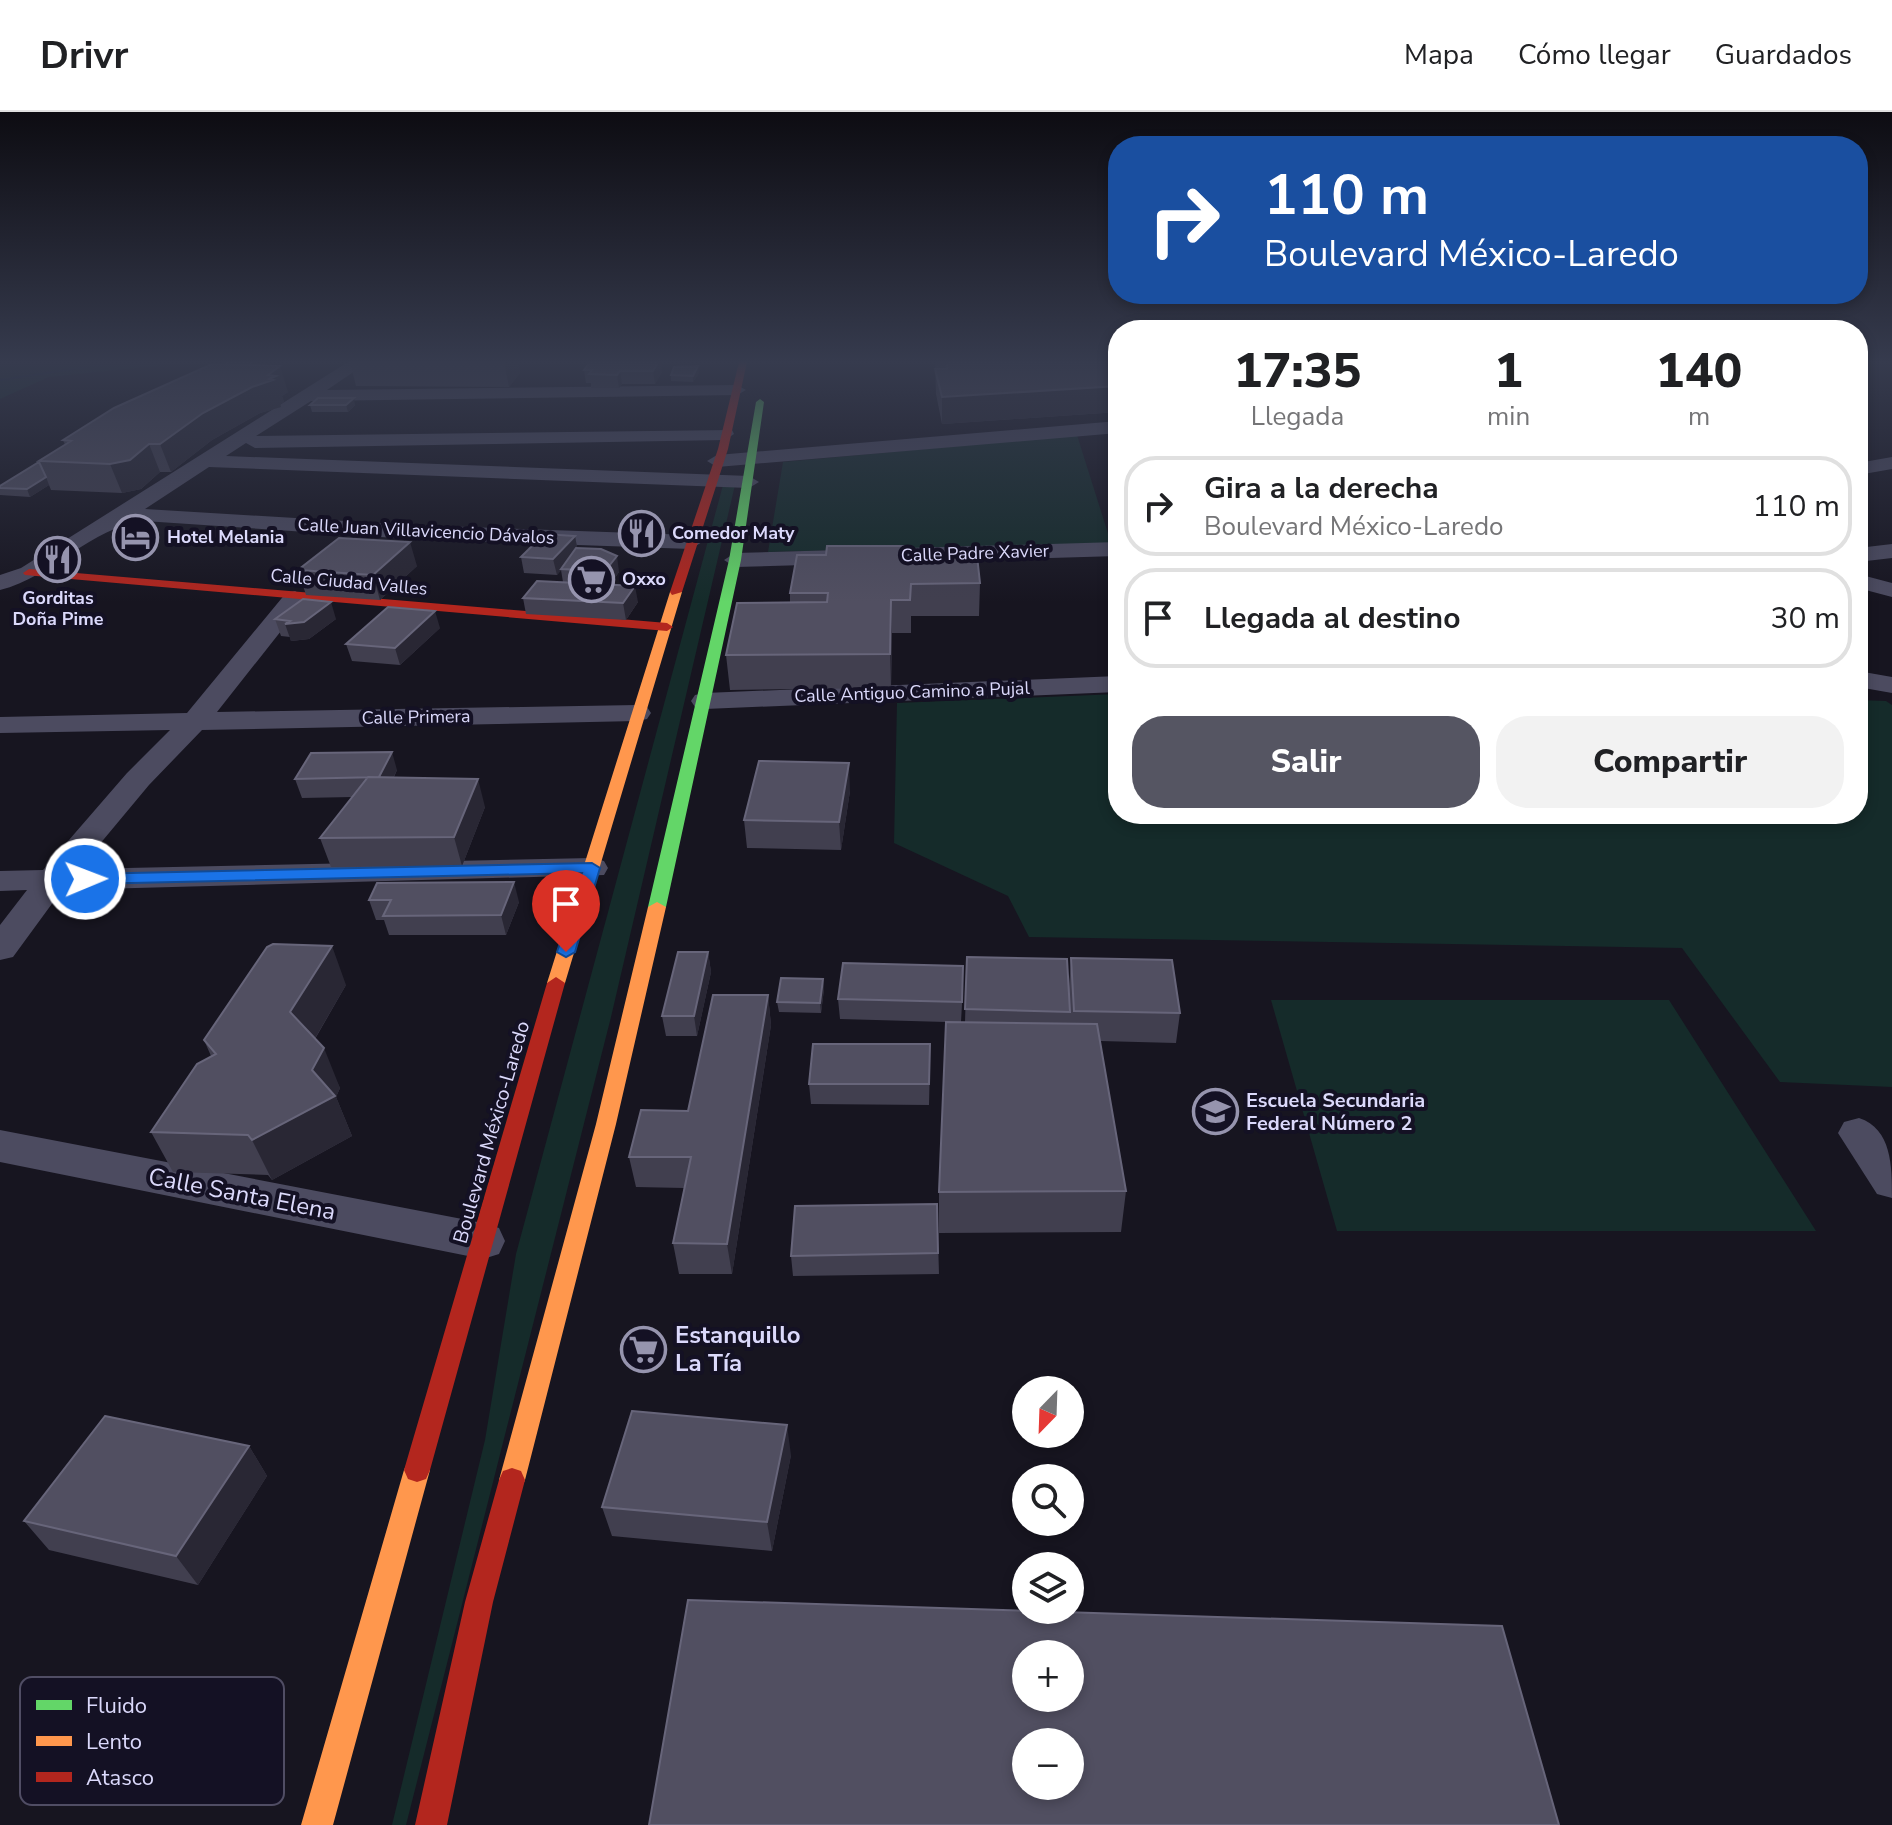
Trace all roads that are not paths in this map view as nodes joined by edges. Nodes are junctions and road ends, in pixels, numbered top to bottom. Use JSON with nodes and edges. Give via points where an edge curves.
{"nodes":[{"id":1,"x":238,"y":442,"type":"joint"},
{"id":2,"x":241,"y":442,"type":"edge"},
{"id":3,"x":398,"y":442,"type":"edge"},
{"id":4,"x":560,"y":442,"type":"edge"},
{"id":5,"x":642,"y":442,"type":"edge"},
{"id":6,"x":724,"y":442,"type":"edge"},
{"id":7,"x":754,"y":442,"type":"edge"},
{"id":8,"x":885,"y":442,"type":"edge"},
{"id":9,"x":722,"y":448,"type":"junction"},
{"id":10,"x":752,"y":453,"type":"junction"},
{"id":11,"x":207,"y":461,"type":"junction"},
{"id":12,"x":1892,"y":463,"type":"edge"},
{"id":13,"x":1868,"y":467,"type":"edge"},
{"id":14,"x":378,"y":470,"type":"junction"},
{"id":15,"x":540,"y":475,"type":"junction"},
{"id":16,"x":710,"y":482,"type":"junction"},
{"id":17,"x":749,"y":482,"type":"junction"},
{"id":18,"x":114,"y":518,"type":"junction"},
{"id":19,"x":691,"y":542,"type":"junction"},
{"id":20,"x":1108,"y":549,"type":"edge"},
{"id":21,"x":1892,"y":551,"type":"edge"},
{"id":22,"x":1868,"y":554,"type":"edge"},
{"id":23,"x":735,"y":560,"type":"junction"},
{"id":24,"x":29,"y":573,"type":"junction"},
{"id":25,"x":0,"y":583,"type":"edge"},
{"id":26,"x":1868,"y":584,"type":"edge"},
{"id":27,"x":1892,"y":590,"type":"edge"},
{"id":28,"x":295,"y":598,"type":"junction"},
{"id":29,"x":667,"y":627,"type":"junction"},
{"id":30,"x":1868,"y":681,"type":"edge"},
{"id":31,"x":1108,"y":684,"type":"edge"},
{"id":32,"x":1892,"y":685,"type":"edge"},
{"id":33,"x":705,"y":701,"type":"junction"},
{"id":34,"x":637,"y":713,"type":"junction"},
{"id":35,"x":196,"y":720,"type":"junction"},
{"id":36,"x":0,"y":725,"type":"edge"},
{"id":37,"x":592,"y":868,"type":"junction"},
{"id":38,"x":53,"y":879,"type":"junction"},
{"id":39,"x":0,"y":881,"type":"edge"},
{"id":40,"x":0,"y":949,"type":"edge"},
{"id":41,"x":1859,"y":1133,"type":"dead end"},
{"id":42,"x":0,"y":1146,"type":"edge"},
{"id":43,"x":1892,"y":1182,"type":"edge"},
{"id":44,"x":483,"y":1241,"type":"junction"},
{"id":45,"x":317,"y":1825,"type":"edge"},
{"id":46,"x":431,"y":1825,"type":"edge"}],
"edges":[{"from":1,"to":2,"type":"street"},
{"from":1,"to":11,"type":"street"},
{"from":3,"to":14,"type":"street"},
{"from":4,"to":15,"type":"street"},
{"from":5,"to":9,"type":"street"},
{"from":6,"to":9,"type":"main road","name":"Boulevard México-Laredo"},
{"from":7,"to":10,"type":"main road"},
{"from":8,"to":10,"type":"street"},
{"from":9,"to":10,"type":"street"},
{"from":9,"to":16,"type":"main road","name":"Boulevard México-Laredo"},
{"from":10,"to":17,"type":"main road"},
{"from":11,"to":14,"type":"street"},
{"from":11,"to":18,"type":"street"},
{"from":12,"to":13,"type":"street"},
{"from":14,"to":15,"type":"street"},
{"from":15,"to":16,"type":"street"},
{"from":16,"to":17,"type":"street"},
{"from":16,"to":19,"type":"main road","name":"Boulevard México-Laredo"},
{"from":17,"to":23,"type":"main road"},
{"from":18,"to":19,"type":"street","name":"Calle Juan Villavicencio Dávalos","via":[[144,515]]},
{"from":18,"to":24,"type":"street"},
{"from":19,"to":29,"type":"main road","name":"Boulevard México-Laredo"},
{"from":20,"to":23,"type":"street","name":"Calle Padre Xavier"},
{"from":21,"to":22,"type":"street"},
{"from":23,"to":33,"type":"main road"},
{"from":24,"to":25,"type":"street"},
{"from":24,"to":28,"type":"main road","name":"Calle Ciudad Valles"},
{"from":26,"to":27,"type":"street"},
{"from":28,"to":29,"type":"main road","name":"Calle Ciudad Valles"},
{"from":28,"to":35,"type":"street"},
{"from":29,"to":34,"type":"main road","name":"Boulevard México-Laredo"},
{"from":30,"to":32,"type":"street"},
{"from":31,"to":33,"type":"street","name":"Calle Antiguo Camino a Pujal"},
{"from":33,"to":46,"type":"main road","via":[[606,1124],[479,1602]]},
{"from":34,"to":35,"type":"street","name":"Calle Primera"},
{"from":34,"to":37,"type":"main road","name":"Boulevard México-Laredo"},
{"from":35,"to":36,"type":"street","name":"Calle Primera"},
{"from":35,"to":38,"type":"street"},
{"from":37,"to":38,"type":"street"},
{"from":37,"to":44,"type":"main road","name":"Boulevard México-Laredo"},
{"from":38,"to":39,"type":"street"},
{"from":38,"to":40,"type":"street"},
{"from":41,"to":43,"type":"street"},
{"from":42,"to":44,"type":"street","name":"Calle Santa Elena"},
{"from":44,"to":45,"type":"main road","name":"Boulevard México-Laredo"}]}
